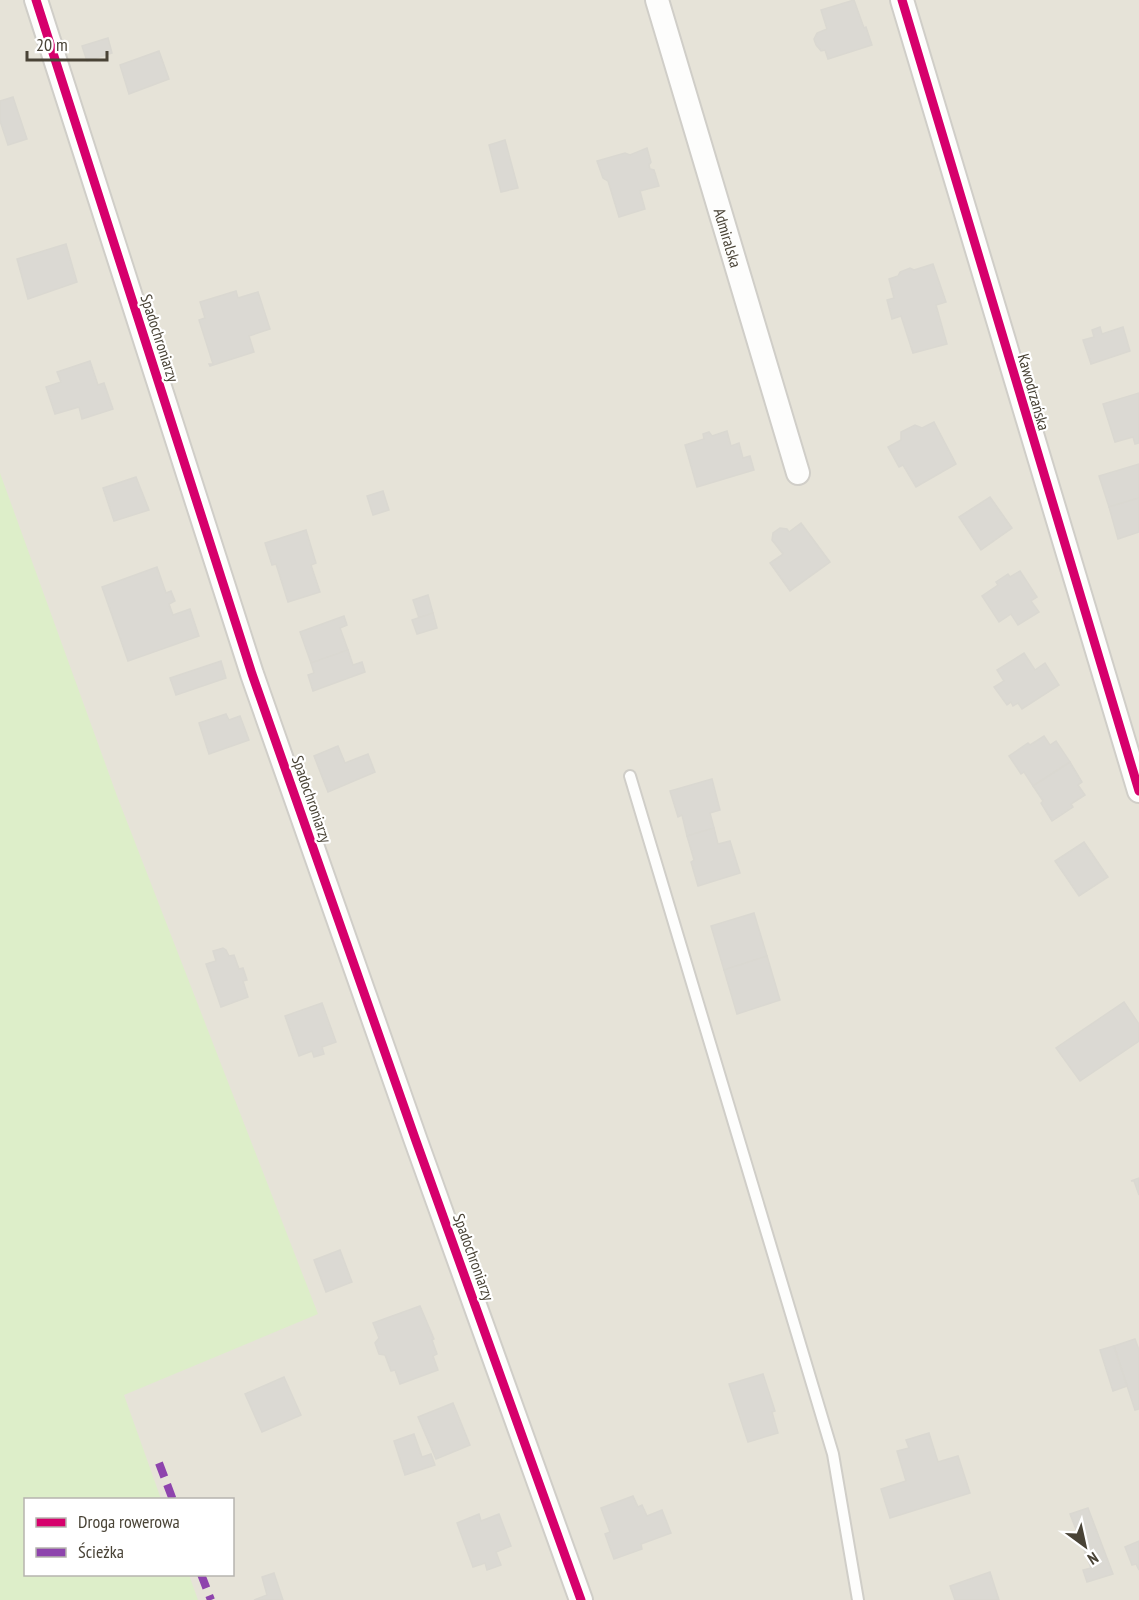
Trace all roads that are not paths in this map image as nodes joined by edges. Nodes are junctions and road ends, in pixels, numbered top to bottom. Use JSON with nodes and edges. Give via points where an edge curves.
{"nodes":[{"id":1,"x":36,"y":0,"type":"edge"},
{"id":2,"x":657,"y":0,"type":"edge"},
{"id":3,"x":902,"y":0,"type":"edge"},
{"id":4,"x":798,"y":473,"type":"dead end"},
{"id":5,"x":630,"y":776,"type":"dead end"},
{"id":6,"x":1139,"y":792,"type":"edge"},
{"id":7,"x":581,"y":1600,"type":"edge"},
{"id":8,"x":858,"y":1600,"type":"edge"}],
"edges":[{"from":1,"to":7,"type":"street","name":"Spadochroniarzy","via":[[252,674]]},
{"from":2,"to":4,"type":"street","name":"Admiralska"},
{"from":3,"to":6,"type":"street","name":"Kawodrzańska"},
{"from":5,"to":8,"type":"lane","via":[[833,1454]]}]}
